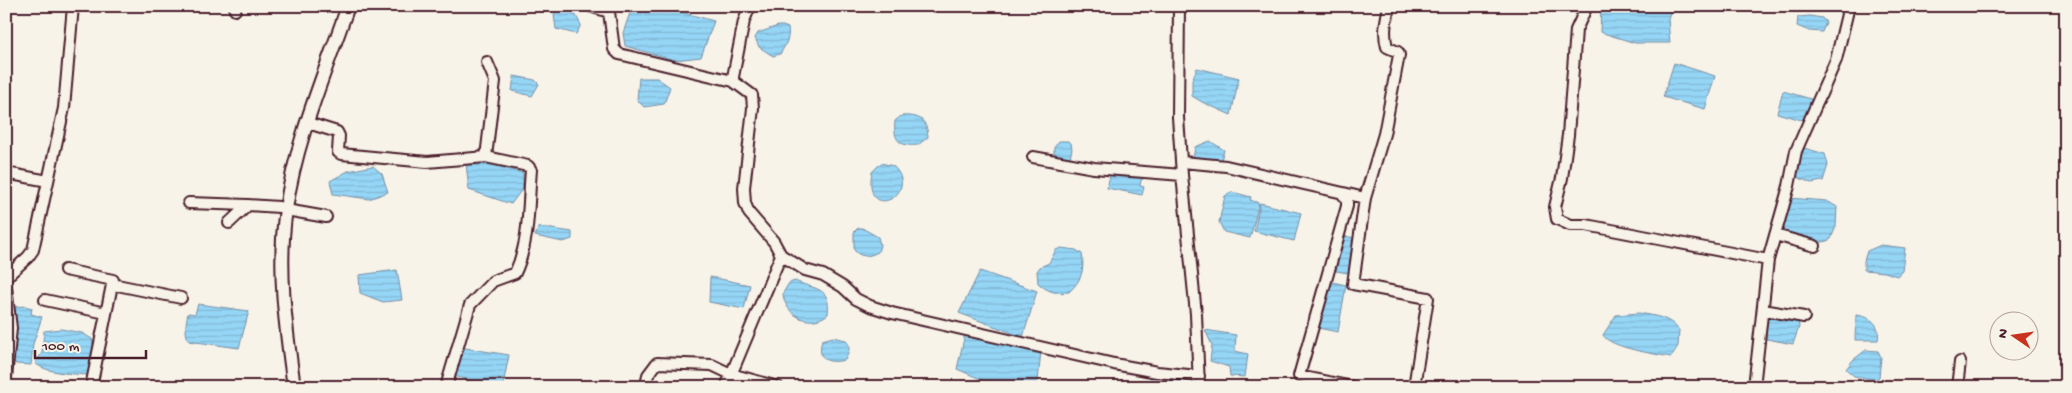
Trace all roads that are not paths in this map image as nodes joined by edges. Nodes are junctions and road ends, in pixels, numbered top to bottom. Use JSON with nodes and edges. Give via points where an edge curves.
{"nodes":[{"id":1,"x":73,"y":6,"type":"edge"},
{"id":2,"x":340,"y":6,"type":"edge"},
{"id":3,"x":348,"y":6,"type":"edge"},
{"id":4,"x":590,"y":6,"type":"edge"},
{"id":5,"x":750,"y":6,"type":"edge"},
{"id":6,"x":1180,"y":6,"type":"edge"},
{"id":7,"x":1389,"y":6,"type":"edge"},
{"id":8,"x":1587,"y":6,"type":"edge"},
{"id":9,"x":1849,"y":6,"type":"edge"},
{"id":10,"x":487,"y":62,"type":"dead end"},
{"id":11,"x":733,"y":81,"type":"junction"},
{"id":12,"x":308,"y":123,"type":"junction"},
{"id":13,"x":486,"y":157,"type":"junction"},
{"id":14,"x":1033,"y":157,"type":"dead end"},
{"id":15,"x":1182,"y":162,"type":"junction"},
{"id":16,"x":6,"y":173,"type":"edge"},
{"id":17,"x":1182,"y":175,"type":"junction"},
{"id":18,"x":48,"y":181,"type":"junction"},
{"id":19,"x":1342,"y":193,"type":"junction"},
{"id":20,"x":1365,"y":198,"type":"junction"},
{"id":21,"x":189,"y":203,"type":"dead end"},
{"id":22,"x":248,"y":205,"type":"junction"},
{"id":23,"x":282,"y":208,"type":"junction"},
{"id":24,"x":326,"y":217,"type":"dead end"},
{"id":25,"x":229,"y":223,"type":"dead end"},
{"id":26,"x":1775,"y":236,"type":"junction"},
{"id":27,"x":1815,"y":246,"type":"dead end"},
{"id":28,"x":781,"y":255,"type":"junction"},
{"id":29,"x":1768,"y":260,"type":"junction"},
{"id":30,"x":65,"y":270,"type":"dead end"},
{"id":31,"x":6,"y":277,"type":"edge"},
{"id":32,"x":112,"y":284,"type":"junction"},
{"id":33,"x":6,"y":287,"type":"edge"},
{"id":34,"x":181,"y":298,"type":"dead end"},
{"id":35,"x":44,"y":300,"type":"dead end"},
{"id":36,"x":1763,"y":310,"type":"junction"},
{"id":37,"x":106,"y":313,"type":"junction"},
{"id":38,"x":1804,"y":316,"type":"dead end"},
{"id":39,"x":1960,"y":362,"type":"dead end"},
{"id":40,"x":732,"y":374,"type":"junction"},
{"id":41,"x":6,"y":378,"type":"edge"},
{"id":42,"x":1199,"y":381,"type":"edge"},
{"id":43,"x":91,"y":387,"type":"edge"},
{"id":44,"x":287,"y":387,"type":"edge"},
{"id":45,"x":294,"y":387,"type":"edge"},
{"id":46,"x":446,"y":387,"type":"edge"},
{"id":47,"x":646,"y":387,"type":"edge"},
{"id":48,"x":726,"y":387,"type":"edge"},
{"id":49,"x":778,"y":387,"type":"edge"},
{"id":50,"x":1353,"y":387,"type":"edge"},
{"id":51,"x":1414,"y":387,"type":"edge"},
{"id":52,"x":1754,"y":387,"type":"edge"},
{"id":53,"x":1956,"y":387,"type":"edge"}],
"edges":[{"from":1,"to":18,"type":"street","via":[[64,108]]},
{"from":2,"to":23,"type":"main road","via":[[290,155]]},
{"from":3,"to":12,"type":"main road"},
{"from":4,"to":11,"type":"street","via":[[608,12],[614,49],[620,54]]},
{"from":5,"to":11,"type":"street","via":[[744,21]]},
{"from":6,"to":15,"type":"street","via":[[1178,117]]},
{"from":7,"to":20,"type":"street","via":[[1385,39],[1387,47],[1399,55],[1384,134]]},
{"from":8,"to":29,"type":"street","via":[[1576,30],[1568,135],[1555,207],[1557,219],[1570,225],[1586,225]]},
{"from":9,"to":26,"type":"street","via":[[1836,60],[1796,151]]},
{"from":10,"to":13,"type":"street","via":[[495,81]]},
{"from":11,"to":28,"type":"street","via":[[752,95],[754,108],[744,203]]},
{"from":12,"to":13,"type":"street","via":[[336,132],[339,136],[338,152],[342,154],[427,162]]},
{"from":12,"to":23,"type":"main road"},
{"from":13,"to":46,"type":"street","via":[[528,166],[531,170],[526,236],[514,273],[493,281],[470,305]]},
{"from":14,"to":17,"type":"street","via":[[1094,168]]},
{"from":15,"to":17,"type":"street"},
{"from":15,"to":19,"type":"street","via":[[1226,166]]},
{"from":16,"to":18,"type":"street"},
{"from":17,"to":42,"type":"street","via":[[1196,314]]},
{"from":18,"to":31,"type":"street","via":[[33,250]]},
{"from":19,"to":20,"type":"street"},
{"from":19,"to":50,"type":"street","via":[[1347,206],[1299,376]]},
{"from":20,"to":51,"type":"street","via":[[1353,284],[1428,298]]},
{"from":21,"to":22,"type":"street"},
{"from":22,"to":23,"type":"street"},
{"from":22,"to":25,"type":"street"},
{"from":23,"to":24,"type":"street"},
{"from":23,"to":44,"type":"main road","via":[[276,233],[276,289]]},
{"from":23,"to":45,"type":"main road","via":[[285,322]]},
{"from":26,"to":27,"type":"street"},
{"from":26,"to":29,"type":"street"},
{"from":28,"to":40,"type":"street"},
{"from":28,"to":42,"type":"street","via":[[805,270],[823,275],[870,306]]},
{"from":29,"to":36,"type":"street"},
{"from":30,"to":32,"type":"street","via":[[113,280]]},
{"from":32,"to":34,"type":"street"},
{"from":32,"to":37,"type":"street"},
{"from":33,"to":41,"type":"street","via":[[11,328]]},
{"from":35,"to":37,"type":"street"},
{"from":36,"to":38,"type":"street"},
{"from":36,"to":52,"type":"street"},
{"from":37,"to":43,"type":"street"},
{"from":39,"to":53,"type":"street"},
{"from":40,"to":47,"type":"street","via":[[712,365],[657,363],[648,375]]},
{"from":40,"to":48,"type":"street"},
{"from":40,"to":49,"type":"street"}]}
